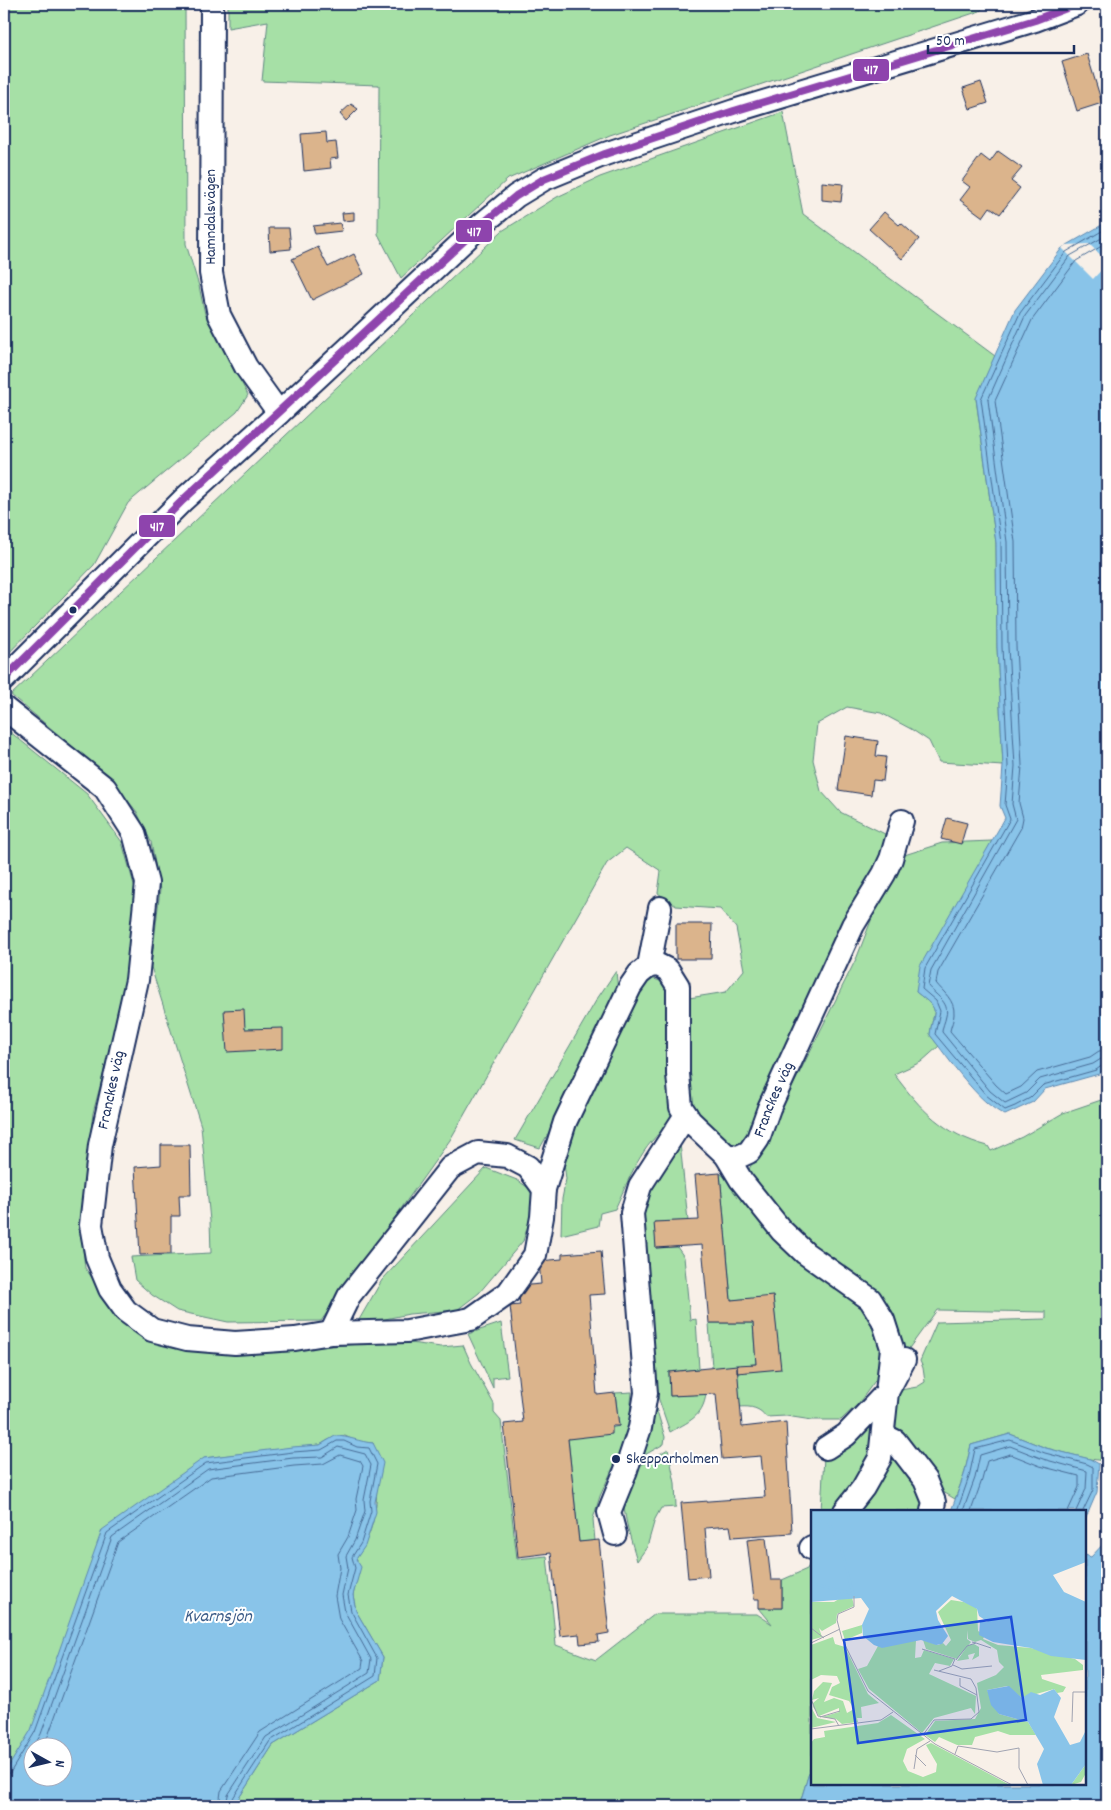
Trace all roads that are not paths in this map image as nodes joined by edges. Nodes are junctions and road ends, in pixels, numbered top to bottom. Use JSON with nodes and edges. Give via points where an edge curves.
{"nodes":[{"id":1,"x":212,"y":4,"type":"edge"},
{"id":2,"x":1077,"y":4,"type":"edge"},
{"id":3,"x":279,"y":413,"type":"junction"},
{"id":4,"x":4,"y":679,"type":"edge"},
{"id":5,"x":4,"y":708,"type":"edge"},
{"id":6,"x":902,"y":821,"type":"dead end"},
{"id":7,"x":660,"y":908,"type":"dead end"},
{"id":8,"x":649,"y":966,"type":"junction"},
{"id":9,"x":686,"y":1115,"type":"junction"},
{"id":10,"x":726,"y":1155,"type":"junction"},
{"id":11,"x":544,"y":1189,"type":"junction"},
{"id":12,"x":331,"y":1333,"type":"junction"},
{"id":13,"x":904,"y":1360,"type":"dead end"},
{"id":14,"x":887,"y":1392,"type":"junction"},
{"id":15,"x":884,"y":1435,"type":"junction"},
{"id":16,"x":826,"y":1448,"type":"dead end"},
{"id":17,"x":846,"y":1510,"type":"edge"},
{"id":18,"x":932,"y":1510,"type":"edge"},
{"id":19,"x":614,"y":1534,"type":"dead end"}],
"edges":[{"from":1,"to":3,"type":"street","name":"Hamndalsvägen","via":[[211,273],[219,315],[246,367]]},
{"from":2,"to":3,"type":"street","via":[[1036,20],[667,132],[544,179],[516,196],[480,225]]},
{"from":3,"to":4,"type":"street","via":[[183,500]]},
{"from":5,"to":12,"type":"street","name":"Franckes väg","via":[[105,788],[134,833],[146,883],[137,980],[100,1145],[92,1226],[97,1258],[110,1289],[126,1311],[152,1330],[187,1339],[234,1343]]},
{"from":6,"to":10,"type":"street","name":"Franckes väg","via":[[891,859],[849,934],[758,1139],[749,1152],[738,1157]]},
{"from":7,"to":8,"type":"street"},
{"from":8,"to":9,"type":"street","via":[[658,964],[668,970],[678,986],[678,1074],[681,1107]]},
{"from":8,"to":11,"type":"street","name":"Franckes väg","via":[[638,974],[630,987],[565,1122]]},
{"from":9,"to":10,"type":"street"},
{"from":9,"to":19,"type":"street","via":[[640,1186],[632,1213],[646,1393],[640,1428],[609,1512]]},
{"from":10,"to":14,"type":"street","via":[[741,1180],[781,1230],[805,1253],[870,1299],[883,1320],[892,1348]]},
{"from":11,"to":12,"type":"street","name":"Franckes väg","via":[[536,1255],[508,1293],[471,1320],[407,1331]]},
{"from":11,"to":12,"type":"street","via":[[528,1167],[506,1156],[478,1153],[450,1168],[349,1296]]},
{"from":13,"to":14,"type":"street"},
{"from":14,"to":15,"type":"street"},
{"from":14,"to":16,"type":"street","via":[[846,1435]]},
{"from":15,"to":17,"type":"street","via":[[880,1458],[872,1474]]},
{"from":15,"to":18,"type":"street","via":[[895,1441],[925,1480],[934,1502]]}]}
